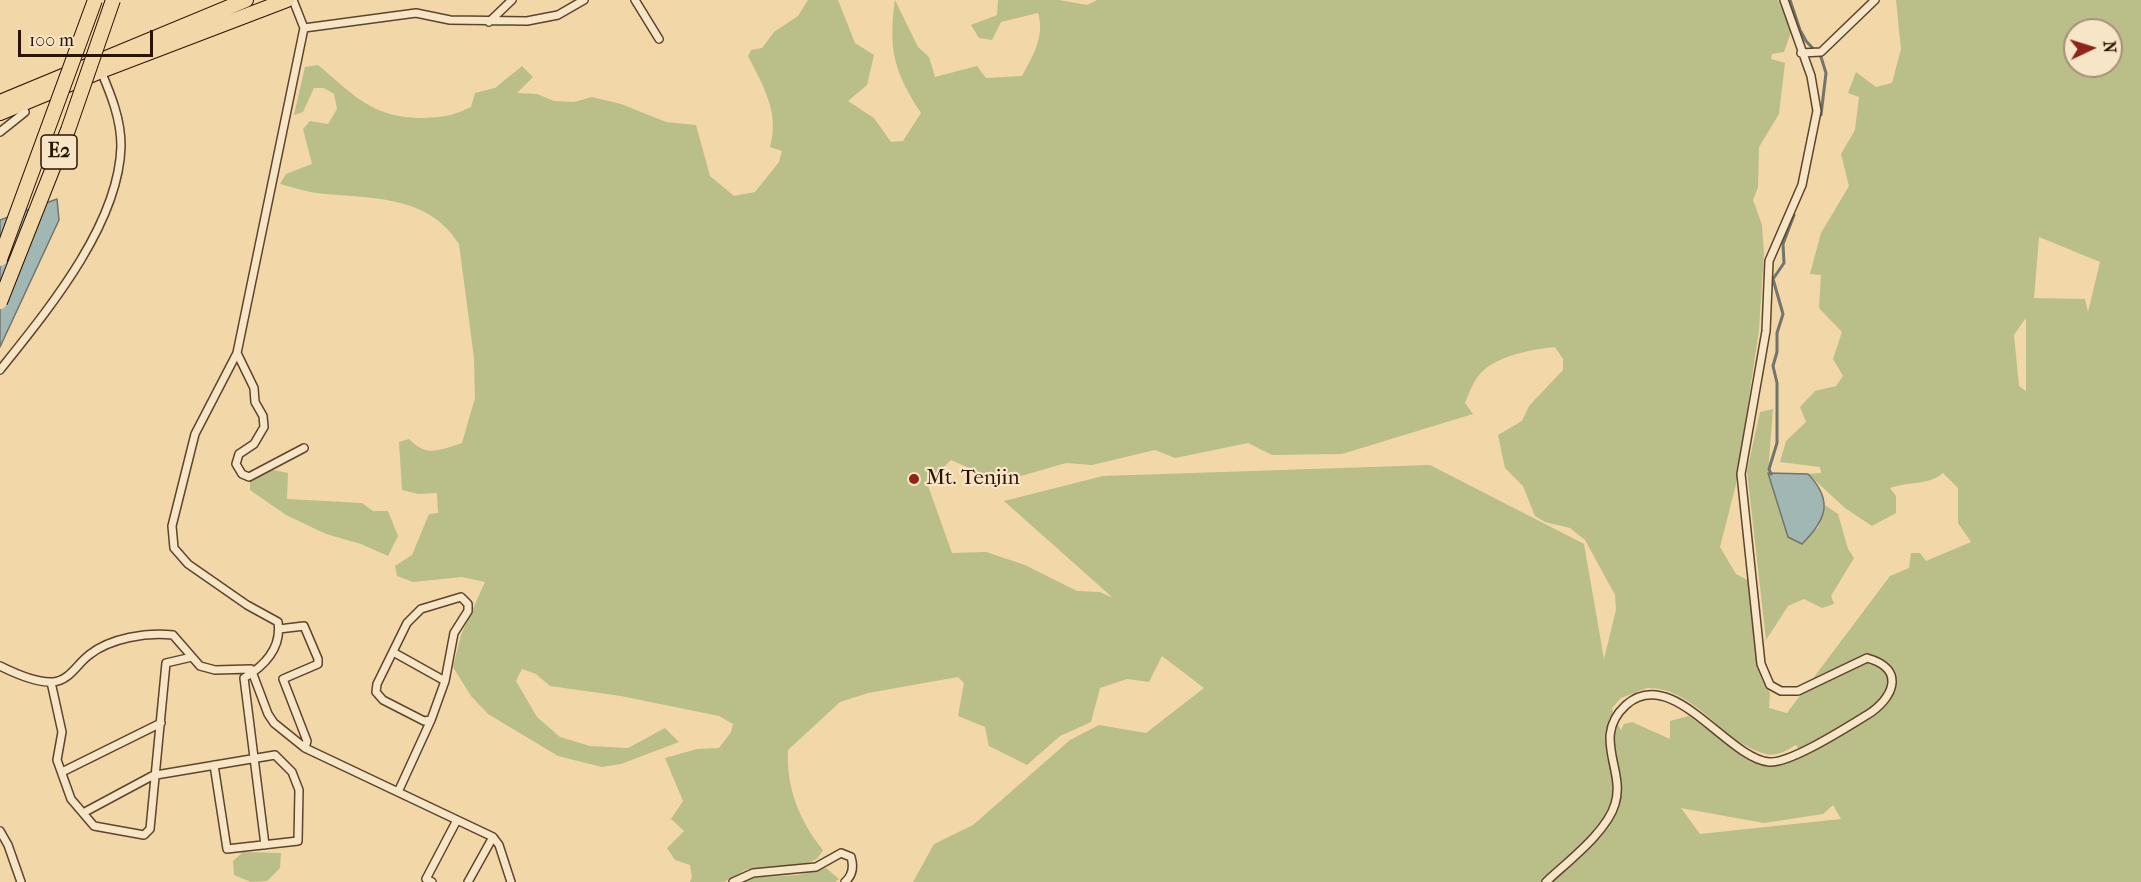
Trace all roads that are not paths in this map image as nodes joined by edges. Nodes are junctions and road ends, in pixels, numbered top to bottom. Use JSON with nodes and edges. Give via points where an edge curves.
{"nodes":[{"id":1,"x":95,"y":0,"type":"edge"},
{"id":2,"x":113,"y":0,"type":"edge"},
{"id":3,"x":246,"y":0,"type":"edge"},
{"id":4,"x":287,"y":0,"type":"edge"},
{"id":5,"x":293,"y":0,"type":"edge"},
{"id":6,"x":512,"y":0,"type":"edge"},
{"id":7,"x":584,"y":0,"type":"edge"},
{"id":8,"x":635,"y":0,"type":"edge"},
{"id":9,"x":1784,"y":0,"type":"edge"},
{"id":10,"x":1875,"y":0,"type":"edge"},
{"id":11,"x":489,"y":22,"type":"junction"},
{"id":12,"x":304,"y":28,"type":"junction"},
{"id":13,"x":659,"y":39,"type":"dead end"},
{"id":14,"x":1801,"y":53,"type":"junction"},
{"id":15,"x":99,"y":66,"type":"junction"},
{"id":16,"x":19,"y":100,"type":"junction"},
{"id":17,"x":0,"y":102,"type":"edge"},
{"id":18,"x":0,"y":113,"type":"edge"},
{"id":19,"x":0,"y":132,"type":"edge"},
{"id":20,"x":0,"y":259,"type":"edge"},
{"id":21,"x":0,"y":302,"type":"edge"},
{"id":22,"x":237,"y":353,"type":"junction"},
{"id":23,"x":0,"y":369,"type":"edge"},
{"id":24,"x":304,"y":448,"type":"dead end"},
{"id":25,"x":279,"y":629,"type":"junction"},
{"id":26,"x":393,"y":652,"type":"junction"},
{"id":27,"x":192,"y":657,"type":"junction"},
{"id":28,"x":0,"y":666,"type":"edge"},
{"id":29,"x":254,"y":672,"type":"junction"},
{"id":30,"x":445,"y":681,"type":"junction"},
{"id":31,"x":51,"y":682,"type":"junction"},
{"id":32,"x":431,"y":720,"type":"junction"},
{"id":33,"x":160,"y":723,"type":"junction"},
{"id":34,"x":305,"y":748,"type":"junction"},
{"id":35,"x":254,"y":759,"type":"junction"},
{"id":36,"x":214,"y":765,"type":"junction"},
{"id":37,"x":62,"y":772,"type":"junction"},
{"id":38,"x":156,"y":775,"type":"junction"},
{"id":39,"x":398,"y":792,"type":"junction"},
{"id":40,"x":83,"y":813,"type":"junction"},
{"id":41,"x":457,"y":820,"type":"junction"},
{"id":42,"x":0,"y":831,"type":"edge"},
{"id":43,"x":493,"y":837,"type":"junction"},
{"id":44,"x":265,"y":845,"type":"junction"},
{"id":45,"x":21,"y":882,"type":"edge"},
{"id":46,"x":432,"y":882,"type":"edge"},
{"id":47,"x":468,"y":882,"type":"edge"},
{"id":48,"x":511,"y":882,"type":"edge"},
{"id":49,"x":733,"y":882,"type":"edge"},
{"id":50,"x":845,"y":882,"type":"edge"},
{"id":51,"x":1546,"y":882,"type":"edge"}],
"edges":[{"from":1,"to":20,"type":"highway","number":"E2","bridge":true},
{"from":2,"to":21,"type":"highway","number":"E2","bridge":true,"via":[[68,130]]},
{"from":3,"to":15,"type":"highway"},
{"from":4,"to":15,"type":"highway"},
{"from":5,"to":12,"type":"street"},
{"from":6,"to":11,"type":"street"},
{"from":7,"to":11,"type":"street","via":[[543,19]]},
{"from":8,"to":13,"type":"street"},
{"from":9,"to":14,"type":"street"},
{"from":10,"to":14,"type":"street","via":[[1821,52]]},
{"from":11,"to":12,"type":"street","via":[[416,13]]},
{"from":12,"to":22,"type":"street"},
{"from":14,"to":51,"type":"street","via":[[1811,76],[1816,123],[1802,185],[1769,261],[1766,331],[1741,474],[1761,664],[1770,686],[1788,693],[1867,658],[1887,668],[1892,691],[1881,705],[1858,720],[1804,751],[1770,762],[1751,755],[1671,699],[1634,699],[1616,718],[1611,730],[1615,805],[1596,834]]},
{"from":15,"to":16,"type":"highway"},
{"from":15,"to":23,"type":"street","via":[[116,109],[121,146],[119,170],[108,204],[82,257],[53,303]]},
{"from":16,"to":17,"type":"highway"},
{"from":16,"to":18,"type":"highway"},
{"from":16,"to":19,"type":"street","via":[[25,112]]},
{"from":22,"to":24,"type":"street","via":[[254,388],[264,428],[254,444],[239,454],[236,464],[242,474],[249,477]]},
{"from":22,"to":25,"type":"street","via":[[195,434],[172,526],[172,541],[188,564],[247,605],[274,618]]},
{"from":25,"to":29,"type":"street","via":[[268,660]]},
{"from":25,"to":34,"type":"street","via":[[304,626],[318,659],[318,664],[283,679],[307,741]]},
{"from":26,"to":30,"type":"street"},
{"from":26,"to":30,"type":"street","via":[[407,623],[421,609],[460,597],[468,604],[468,611],[454,633]]},
{"from":26,"to":32,"type":"street","via":[[376,692],[383,700],[424,721]]},
{"from":27,"to":29,"type":"street","via":[[207,669],[244,668]]},
{"from":27,"to":31,"type":"street","via":[[173,635],[123,639],[95,650],[66,677]]},
{"from":27,"to":33,"type":"street","via":[[166,663]]},
{"from":28,"to":31,"type":"street"},
{"from":29,"to":34,"type":"street","via":[[274,723]]},
{"from":29,"to":35,"type":"street","via":[[244,678]]},
{"from":30,"to":32,"type":"street"},
{"from":31,"to":37,"type":"street","via":[[62,732],[57,760]]},
{"from":32,"to":39,"type":"street"},
{"from":33,"to":37,"type":"street"},
{"from":33,"to":38,"type":"street"},
{"from":34,"to":39,"type":"street"},
{"from":35,"to":36,"type":"street"},
{"from":35,"to":44,"type":"street"},
{"from":35,"to":44,"type":"street","via":[[275,755],[292,772],[298,790],[298,841]]},
{"from":36,"to":38,"type":"street"},
{"from":36,"to":44,"type":"street","via":[[227,849]]},
{"from":37,"to":40,"type":"street","via":[[71,799]]},
{"from":38,"to":40,"type":"street"},
{"from":38,"to":40,"type":"street","via":[[150,829],[144,835],[94,826]]},
{"from":39,"to":41,"type":"street"},
{"from":41,"to":43,"type":"street"},
{"from":41,"to":46,"type":"street","via":[[426,879]]},
{"from":42,"to":45,"type":"street"},
{"from":43,"to":47,"type":"street"},
{"from":43,"to":48,"type":"street"},
{"from":49,"to":50,"type":"street","via":[[753,873],[816,867],[841,853],[850,857],[853,864]]}]}
